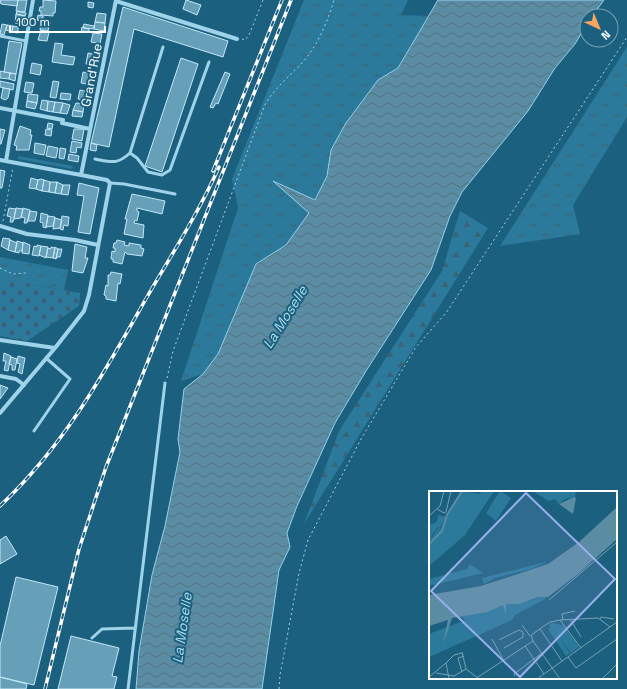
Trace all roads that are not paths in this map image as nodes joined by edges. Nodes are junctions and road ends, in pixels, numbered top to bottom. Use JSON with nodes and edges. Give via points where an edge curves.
{"nodes":[{"id":1,"x":33,"y":0,"type":"edge"},
{"id":2,"x":116,"y":0,"type":"edge"},
{"id":3,"x":0,"y":36,"type":"edge"},
{"id":4,"x":237,"y":39,"type":"road end"},
{"id":5,"x":26,"y":41,"type":"junction"},
{"id":6,"x":163,"y":47,"type":"dead end"},
{"id":7,"x":209,"y":62,"type":"dead end"},
{"id":8,"x":0,"y":108,"type":"edge"},
{"id":9,"x":15,"y":110,"type":"junction"},
{"id":10,"x":90,"y":129,"type":"junction"},
{"id":11,"x":130,"y":153,"type":"junction"},
{"id":12,"x":95,"y":158,"type":"dead end"},
{"id":13,"x":0,"y":160,"type":"edge"},
{"id":14,"x":6,"y":161,"type":"junction"},
{"id":15,"x":81,"y":175,"type":"junction"},
{"id":16,"x":110,"y":183,"type":"junction"},
{"id":17,"x":175,"y":194,"type":"dead end"},
{"id":18,"x":1,"y":226,"type":"edge"},
{"id":19,"x":98,"y":246,"type":"junction"},
{"id":20,"x":0,"y":340,"type":"edge"},
{"id":21,"x":54,"y":348,"type":"junction"},
{"id":22,"x":46,"y":358,"type":"junction"},
{"id":23,"x":0,"y":376,"type":"edge"},
{"id":24,"x":165,"y":383,"type":"road end"},
{"id":25,"x":24,"y":385,"type":"junction"},
{"id":26,"x":0,"y":413,"type":"edge"},
{"id":27,"x":34,"y":431,"type":"dead end"},
{"id":28,"x":135,"y":628,"type":"junction"},
{"id":29,"x":92,"y":638,"type":"dead end"},
{"id":30,"x":128,"y":689,"type":"edge"}],
"edges":[{"from":1,"to":5,"type":"street"},
{"from":2,"to":4,"type":"street"},
{"from":2,"to":10,"type":"street","name":"Grand'Rue"},
{"from":3,"to":5,"type":"lane"},
{"from":5,"to":9,"type":"street"},
{"from":6,"to":11,"type":"lane"},
{"from":7,"to":11,"type":"lane","via":[[170,170],[162,175],[148,172]]},
{"from":8,"to":9,"type":"street"},
{"from":9,"to":10,"type":"street","via":[[63,120],[62,123]]},
{"from":9,"to":14,"type":"street"},
{"from":10,"to":15,"type":"street","name":"Grand'Rue"},
{"from":11,"to":12,"type":"lane","via":[[122,160],[114,162]]},
{"from":13,"to":14,"type":"street"},
{"from":14,"to":15,"type":"street"},
{"from":15,"to":16,"type":"street","via":[[107,180]]},
{"from":16,"to":17,"type":"lane"},
{"from":16,"to":19,"type":"street"},
{"from":18,"to":19,"type":"street","via":[[27,234],[75,240]]},
{"from":19,"to":21,"type":"street","via":[[86,307]]},
{"from":20,"to":21,"type":"street"},
{"from":21,"to":22,"type":"street"},
{"from":22,"to":25,"type":"street"},
{"from":22,"to":27,"type":"lane","via":[[70,378]]},
{"from":23,"to":25,"type":"street","via":[[16,379]]},
{"from":24,"to":28,"type":"lane"},
{"from":25,"to":26,"type":"street"},
{"from":28,"to":29,"type":"lane","via":[[102,629]]},
{"from":28,"to":30,"type":"lane"}]}
